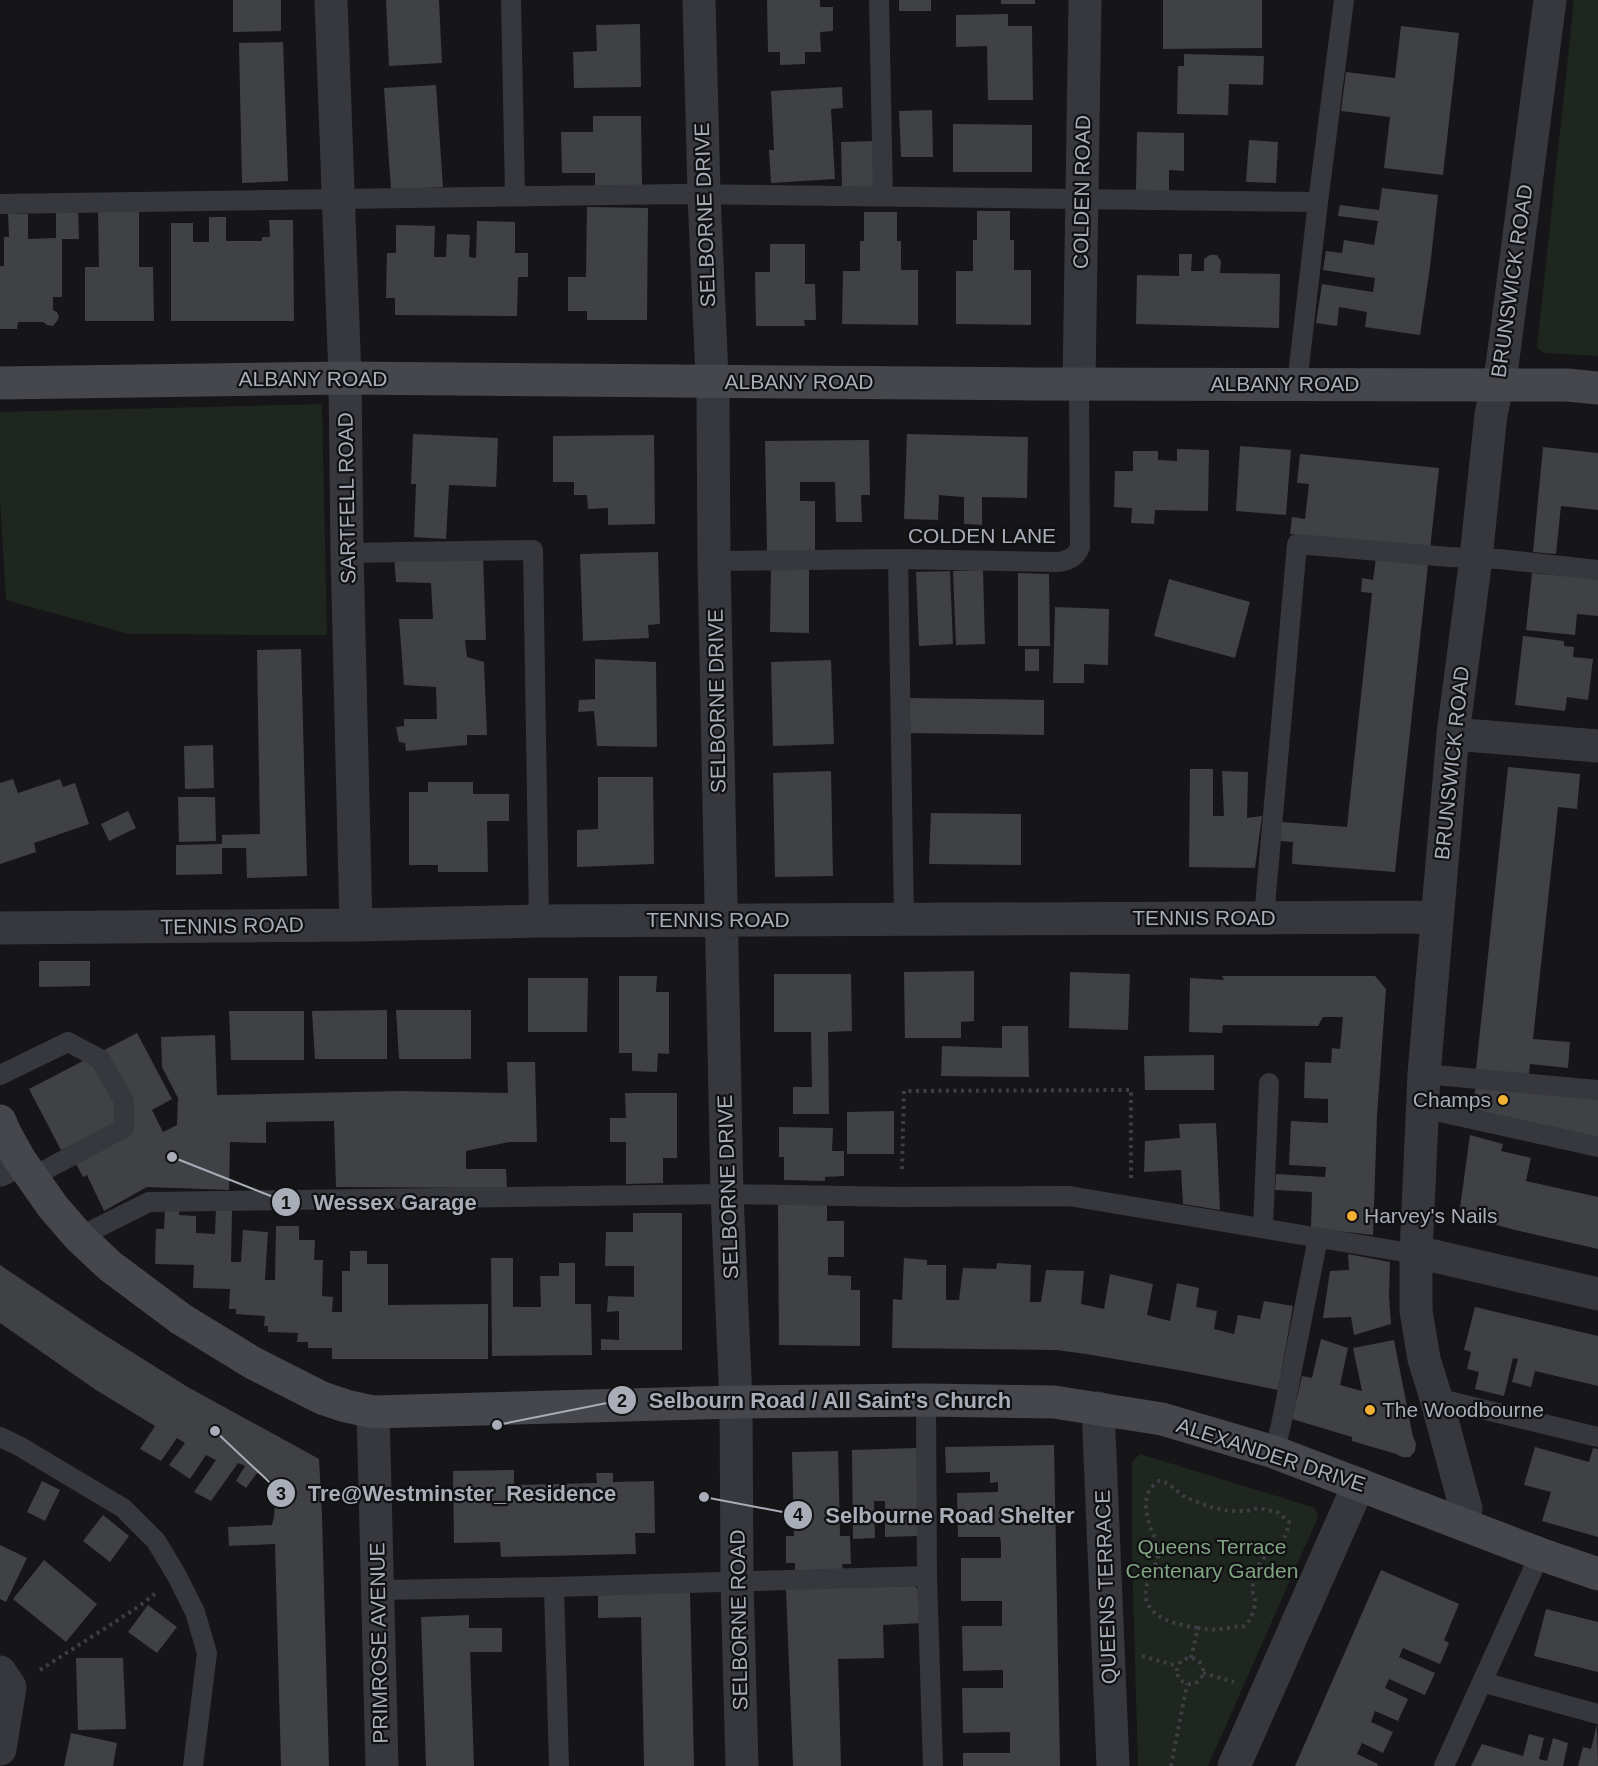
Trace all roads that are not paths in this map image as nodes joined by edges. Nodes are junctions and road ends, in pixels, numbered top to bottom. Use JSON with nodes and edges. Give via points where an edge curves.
{"nodes":[{"id":1,"x":331,"y":0,"type":"edge"},
{"id":2,"x":511,"y":0,"type":"edge"},
{"id":3,"x":699,"y":0,"type":"edge"},
{"id":4,"x":879,"y":0,"type":"edge"},
{"id":5,"x":1085,"y":0,"type":"edge"},
{"id":6,"x":1344,"y":0,"type":"edge"},
{"id":7,"x":1550,"y":0,"type":"edge"},
{"id":8,"x":704,"y":194,"type":"junction"},
{"id":9,"x":515,"y":195,"type":"junction"},
{"id":10,"x":884,"y":196,"type":"junction"},
{"id":11,"x":339,"y":198,"type":"junction"},
{"id":12,"x":1082,"y":198,"type":"junction"},
{"id":13,"x":1318,"y":202,"type":"junction"},
{"id":14,"x":0,"y":204,"type":"edge"},
{"id":15,"x":345,"y":378,"type":"junction"},
{"id":16,"x":711,"y":381,"type":"junction"},
{"id":17,"x":0,"y":383,"type":"edge"},
{"id":18,"x":1079,"y":384,"type":"junction"},
{"id":19,"x":1297,"y":384,"type":"junction"},
{"id":20,"x":1497,"y":385,"type":"junction"},
{"id":21,"x":1598,"y":388,"type":"edge"},
{"id":22,"x":347,"y":553,"type":"junction"},
{"id":23,"x":1476,"y":558,"type":"junction"},
{"id":24,"x":898,"y":559,"type":"junction"},
{"id":25,"x":714,"y":561,"type":"junction"},
{"id":26,"x":1598,"y":570,"type":"edge"},
{"id":27,"x":1453,"y":734,"type":"junction"},
{"id":28,"x":1598,"y":746,"type":"edge"},
{"id":29,"x":1264,"y":917,"type":"junction"},
{"id":30,"x":1437,"y":917,"type":"junction"},
{"id":31,"x":721,"y":920,"type":"junction"},
{"id":32,"x":904,"y":920,"type":"junction"},
{"id":33,"x":539,"y":921,"type":"junction"},
{"id":34,"x":356,"y":925,"type":"junction"},
{"id":35,"x":0,"y":928,"type":"edge"},
{"id":36,"x":1424,"y":1074,"type":"junction"},
{"id":37,"x":0,"y":1075,"type":"edge"},
{"id":38,"x":1269,"y":1083,"type":"dead end"},
{"id":39,"x":1598,"y":1090,"type":"edge"},
{"id":40,"x":1422,"y":1108,"type":"junction"},
{"id":41,"x":0,"y":1121,"type":"edge"},
{"id":42,"x":1598,"y":1148,"type":"edge"},
{"id":43,"x":17,"y":1169,"type":"edge"},
{"id":44,"x":727,"y":1194,"type":"junction"},
{"id":45,"x":1263,"y":1228,"type":"junction"},
{"id":46,"x":79,"y":1238,"type":"junction"},
{"id":47,"x":1317,"y":1238,"type":"junction"},
{"id":48,"x":1416,"y":1254,"type":"junction"},
{"id":49,"x":1598,"y":1294,"type":"edge"},
{"id":50,"x":1437,"y":1398,"type":"junction"},
{"id":51,"x":926,"y":1400,"type":"junction"},
{"id":52,"x":736,"y":1401,"type":"junction"},
{"id":53,"x":1098,"y":1408,"type":"junction"},
{"id":54,"x":373,"y":1412,"type":"junction"},
{"id":55,"x":0,"y":1437,"type":"edge"},
{"id":56,"x":1598,"y":1437,"type":"edge"},
{"id":57,"x":1274,"y":1452,"type":"junction"},
{"id":58,"x":1359,"y":1484,"type":"junction"},
{"id":59,"x":1461,"y":1523,"type":"junction"},
{"id":60,"x":1540,"y":1554,"type":"junction"},
{"id":61,"x":1598,"y":1574,"type":"edge"},
{"id":62,"x":927,"y":1576,"type":"junction"},
{"id":63,"x":737,"y":1581,"type":"junction"},
{"id":64,"x":554,"y":1587,"type":"junction"},
{"id":65,"x":379,"y":1590,"type":"junction"},
{"id":66,"x":5,"y":1679,"type":"edge"},
{"id":67,"x":1482,"y":1682,"type":"junction"},
{"id":68,"x":1598,"y":1714,"type":"edge"},
{"id":69,"x":0,"y":1749,"type":"edge"},
{"id":70,"x":193,"y":1766,"type":"edge"},
{"id":71,"x":382,"y":1766,"type":"edge"},
{"id":72,"x":559,"y":1766,"type":"edge"},
{"id":73,"x":742,"y":1766,"type":"edge"},
{"id":74,"x":933,"y":1766,"type":"edge"},
{"id":75,"x":1113,"y":1766,"type":"edge"},
{"id":76,"x":1234,"y":1766,"type":"edge"},
{"id":77,"x":1444,"y":1766,"type":"edge"}],
"edges":[{"from":1,"to":11,"type":"street","name":"SARTFELL ROAD"},
{"from":2,"to":9,"type":"lane"},
{"from":3,"to":8,"type":"street","name":"SELBORNE DRIVE"},
{"from":4,"to":10,"type":"lane"},
{"from":5,"to":12,"type":"street","name":"COLDEN ROAD"},
{"from":6,"to":13,"type":"lane"},
{"from":7,"to":20,"type":"street","name":"BRUNSWICK ROAD"},
{"from":8,"to":9,"type":"lane"},
{"from":8,"to":10,"type":"lane"},
{"from":8,"to":16,"type":"street","name":"SELBORNE DRIVE"},
{"from":9,"to":11,"type":"lane"},
{"from":10,"to":12,"type":"lane"},
{"from":11,"to":14,"type":"lane"},
{"from":11,"to":15,"type":"street","name":"SARTFELL ROAD"},
{"from":12,"to":13,"type":"lane"},
{"from":12,"to":18,"type":"street","name":"COLDEN ROAD"},
{"from":13,"to":19,"type":"lane"},
{"from":15,"to":16,"type":"main road","name":"ALBANY ROAD"},
{"from":15,"to":17,"type":"main road","name":"ALBANY ROAD"},
{"from":15,"to":22,"type":"street","name":"SARTFELL ROAD"},
{"from":16,"to":18,"type":"main road","name":"ALBANY ROAD"},
{"from":16,"to":25,"type":"street","name":"SELBORNE DRIVE"},
{"from":18,"to":19,"type":"main road","name":"ALBANY ROAD"},
{"from":18,"to":24,"type":"lane","name":"COLDEN LANE","via":[[1077,554],[1059,562]]},
{"from":19,"to":20,"type":"main road","name":"ALBANY ROAD"},
{"from":20,"to":21,"type":"main road","name":"ALBANY ROAD"},
{"from":20,"to":23,"type":"street","name":"BRUNSWICK ROAD"},
{"from":22,"to":33,"type":"lane","via":[[533,550]]},
{"from":22,"to":34,"type":"street","name":"SARTFELL ROAD"},
{"from":23,"to":26,"type":"lane"},
{"from":23,"to":27,"type":"street","name":"BRUNSWICK ROAD"},
{"from":23,"to":29,"type":"lane","via":[[1297,544]]},
{"from":24,"to":25,"type":"lane","name":"COLDEN LANE"},
{"from":24,"to":32,"type":"lane"},
{"from":25,"to":31,"type":"street","name":"SELBORNE DRIVE"},
{"from":27,"to":28,"type":"street"},
{"from":27,"to":30,"type":"street","name":"BRUNSWICK ROAD"},
{"from":29,"to":30,"type":"street","name":"TENNIS ROAD"},
{"from":29,"to":32,"type":"street","name":"TENNIS ROAD"},
{"from":30,"to":36,"type":"street","name":"BRUNSWICK ROAD"},
{"from":31,"to":32,"type":"street","name":"TENNIS ROAD"},
{"from":31,"to":33,"type":"street","name":"TENNIS ROAD"},
{"from":31,"to":44,"type":"street","name":"SELBORNE DRIVE"},
{"from":33,"to":34,"type":"street","name":"TENNIS ROAD"},
{"from":34,"to":35,"type":"street","name":"TENNIS ROAD"},
{"from":36,"to":39,"type":"lane"},
{"from":36,"to":40,"type":"street","name":"BRUNSWICK ROAD"},
{"from":37,"to":43,"type":"lane","via":[[68,1042],[100,1059],[124,1101],[124,1128]]},
{"from":38,"to":45,"type":"lane"},
{"from":40,"to":42,"type":"lane"},
{"from":40,"to":48,"type":"street","name":"BRUNSWICK ROAD"},
{"from":41,"to":43,"type":"main road","name":"ALEXANDER DRIVE"},
{"from":43,"to":46,"type":"main road","name":"ALEXANDER DRIVE"},
{"from":44,"to":45,"type":"lane","via":[[1069,1196]]},
{"from":44,"to":46,"type":"lane","via":[[149,1202]]},
{"from":44,"to":52,"type":"street","name":"SELBORNE DRIVE"},
{"from":45,"to":47,"type":"lane"},
{"from":46,"to":54,"type":"main road","name":"ALEXANDER DRIVE","via":[[181,1319],[253,1363],[322,1398]]},
{"from":47,"to":48,"type":"lane"},
{"from":47,"to":57,"type":"lane"},
{"from":48,"to":49,"type":"street"},
{"from":48,"to":50,"type":"street","name":"BRUNSWICK ROAD","via":[[1416,1311],[1424,1359]]},
{"from":50,"to":56,"type":"lane"},
{"from":50,"to":59,"type":"street","name":"BRUNSWICK ROAD","via":[[1467,1509]]},
{"from":51,"to":52,"type":"main road","name":"ALEXANDER DRIVE"},
{"from":51,"to":53,"type":"main road","name":"ALEXANDER DRIVE","via":[[1054,1402]]},
{"from":51,"to":62,"type":"lane"},
{"from":52,"to":54,"type":"main road","name":"ALEXANDER DRIVE"},
{"from":52,"to":63,"type":"street","name":"SELBORNE ROAD"},
{"from":53,"to":57,"type":"main road","name":"ALEXANDER DRIVE","via":[[1162,1419]]},
{"from":53,"to":75,"type":"street","name":"QUEENS TERRACE"},
{"from":54,"to":65,"type":"street","name":"PRIMROSE AVENUE"},
{"from":55,"to":70,"type":"lane","via":[[123,1508],[156,1541],[177,1576],[195,1612],[207,1653]]},
{"from":57,"to":58,"type":"main road","name":"ALEXANDER DRIVE"},
{"from":58,"to":59,"type":"main road","name":"ALEXANDER DRIVE"},
{"from":58,"to":76,"type":"street"},
{"from":59,"to":60,"type":"main road","name":"ALEXANDER DRIVE"},
{"from":60,"to":61,"type":"main road","name":"ALEXANDER DRIVE"},
{"from":60,"to":67,"type":"lane"},
{"from":62,"to":63,"type":"lane"},
{"from":62,"to":74,"type":"lane"},
{"from":63,"to":64,"type":"lane"},
{"from":63,"to":73,"type":"street","name":"SELBORNE ROAD"},
{"from":64,"to":65,"type":"lane"},
{"from":64,"to":72,"type":"lane"},
{"from":65,"to":71,"type":"street","name":"PRIMROSE AVENUE"},
{"from":66,"to":69,"type":"street"},
{"from":67,"to":68,"type":"lane"},
{"from":67,"to":77,"type":"lane"}]}
